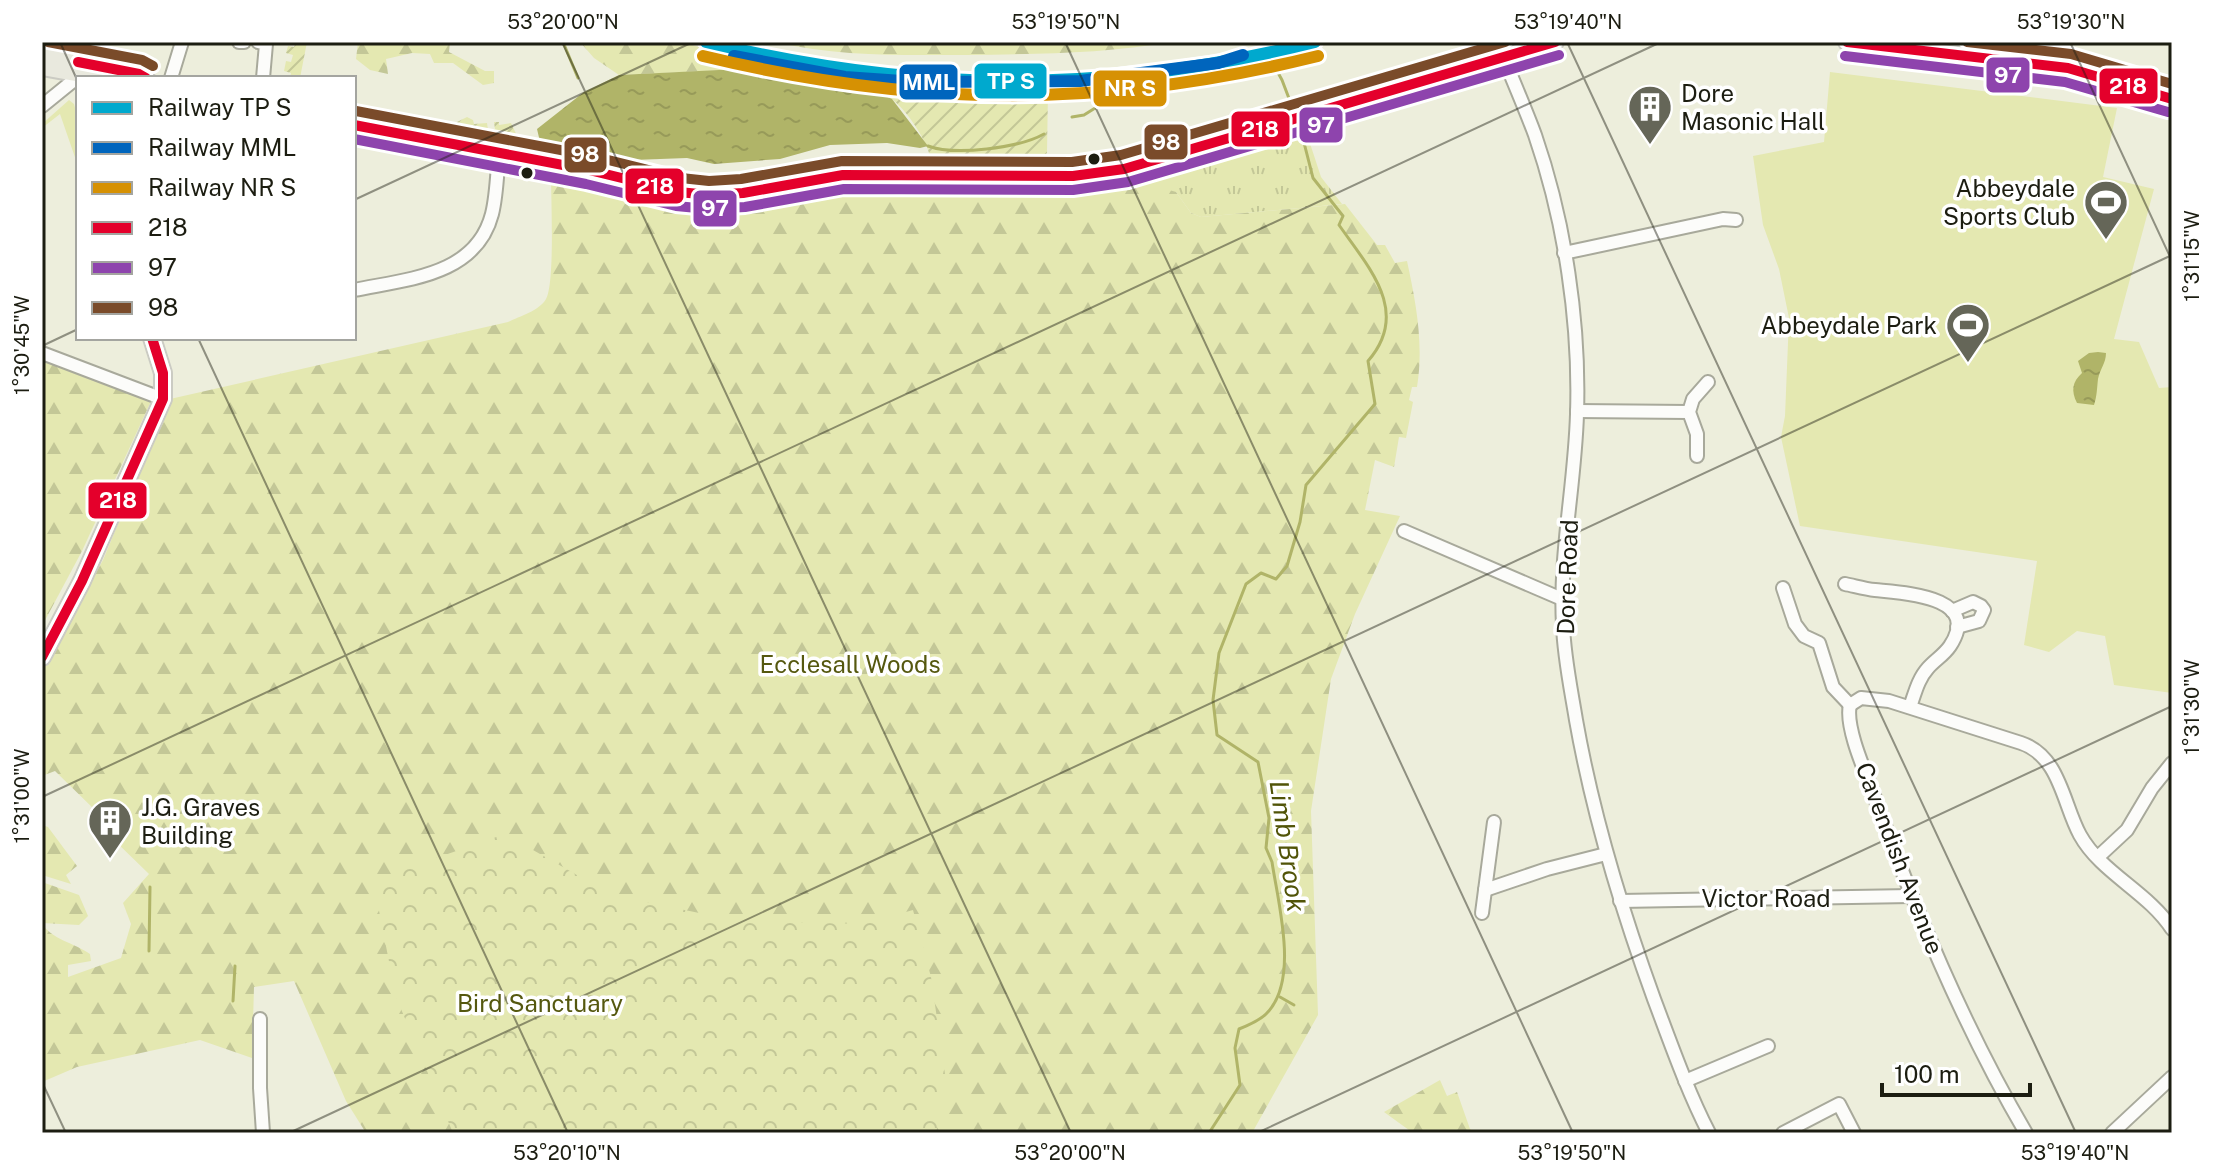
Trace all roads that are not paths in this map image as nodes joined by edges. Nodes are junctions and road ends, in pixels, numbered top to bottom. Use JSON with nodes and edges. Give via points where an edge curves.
{"nodes":[{"id":1,"x":67,"y":42,"type":"edge"},
{"id":2,"x":75,"y":42,"type":"edge"},
{"id":3,"x":182,"y":42,"type":"edge"},
{"id":4,"x":258,"y":42,"type":"edge"},
{"id":5,"x":1555,"y":42,"type":"edge"},
{"id":6,"x":1847,"y":42,"type":"edge"},
{"id":7,"x":1503,"y":56,"type":"junction"},
{"id":8,"x":44,"y":60,"type":"edge"},
{"id":9,"x":79,"y":72,"type":"edge"},
{"id":10,"x":142,"y":76,"type":"edge"},
{"id":11,"x":172,"y":76,"type":"edge"},
{"id":12,"x":263,"y":76,"type":"edge"},
{"id":13,"x":2172,"y":99,"type":"edge"},
{"id":14,"x":43,"y":104,"type":"edge"},
{"id":15,"x":356,"y":125,"type":"edge"},
{"id":16,"x":499,"y":152,"type":"junction"},
{"id":17,"x":1736,"y":220,"type":"dead end"},
{"id":18,"x":1564,"y":253,"type":"junction"},
{"id":19,"x":356,"y":290,"type":"edge"},
{"id":20,"x":153,"y":340,"type":"edge"},
{"id":21,"x":42,"y":353,"type":"edge"},
{"id":22,"x":1708,"y":382,"type":"dead end"},
{"id":23,"x":163,"y":399,"type":"junction"},
{"id":24,"x":1577,"y":411,"type":"junction"},
{"id":25,"x":1689,"y":412,"type":"junction"},
{"id":26,"x":1697,"y":456,"type":"dead end"},
{"id":27,"x":1404,"y":531,"type":"dead end"},
{"id":28,"x":1845,"y":584,"type":"dead end"},
{"id":29,"x":1783,"y":588,"type":"dead end"},
{"id":30,"x":1562,"y":599,"type":"junction"},
{"id":31,"x":1952,"y":611,"type":"junction"},
{"id":32,"x":1957,"y":627,"type":"junction"},
{"id":33,"x":42,"y":657,"type":"edge"},
{"id":34,"x":1850,"y":705,"type":"junction"},
{"id":35,"x":1910,"y":707,"type":"junction"},
{"id":36,"x":2172,"y":764,"type":"edge"},
{"id":37,"x":1494,"y":822,"type":"dead end"},
{"id":38,"x":1606,"y":854,"type":"junction"},
{"id":39,"x":2098,"y":857,"type":"junction"},
{"id":40,"x":1485,"y":890,"type":"junction"},
{"id":41,"x":1911,"y":896,"type":"junction"},
{"id":42,"x":1620,"y":901,"type":"junction"},
{"id":43,"x":1482,"y":913,"type":"dead end"},
{"id":44,"x":2172,"y":929,"type":"edge"},
{"id":45,"x":260,"y":1019,"type":"dead end"},
{"id":46,"x":1768,"y":1046,"type":"dead end"},
{"id":47,"x":2172,"y":1077,"type":"edge"},
{"id":48,"x":1685,"y":1081,"type":"junction"},
{"id":49,"x":263,"y":1133,"type":"edge"},
{"id":50,"x":1709,"y":1133,"type":"edge"},
{"id":51,"x":1783,"y":1133,"type":"edge"},
{"id":52,"x":1854,"y":1133,"type":"edge"},
{"id":53,"x":2026,"y":1133,"type":"edge"},
{"id":54,"x":2112,"y":1133,"type":"edge"}],
"edges":[{"from":1,"to":8,"type":"main road"},
{"from":2,"to":9,"type":"main road"},
{"from":3,"to":11,"type":"street"},
{"from":4,"to":12,"type":"street","via":[[266,44]]},
{"from":5,"to":7,"type":"main road"},
{"from":6,"to":13,"type":"main road","via":[[2068,68]]},
{"from":7,"to":16,"type":"main road","via":[[1156,162],[1093,175],[843,175],[710,195]]},
{"from":7,"to":18,"type":"street","name":"Dore Road","via":[[1536,137]]},
{"from":8,"to":9,"type":"main road"},
{"from":9,"to":10,"type":"main road"},
{"from":9,"to":14,"type":"street"},
{"from":15,"to":16,"type":"main road"},
{"from":16,"to":19,"type":"street","via":[[493,211],[482,241],[471,253],[429,274]]},
{"from":17,"to":18,"type":"street"},
{"from":18,"to":24,"type":"street","name":"Dore Road"},
{"from":20,"to":23,"type":"main road","via":[[163,373]]},
{"from":21,"to":23,"type":"street"},
{"from":22,"to":25,"type":"street"},
{"from":23,"to":33,"type":"main road"},
{"from":24,"to":25,"type":"street"},
{"from":24,"to":30,"type":"street","name":"Dore Road"},
{"from":25,"to":26,"type":"street"},
{"from":27,"to":30,"type":"street"},
{"from":28,"to":31,"type":"street","via":[[1923,595]]},
{"from":29,"to":34,"type":"street","name":"Cavendish Avenue","via":[[1795,624],[1819,643],[1833,687]]},
{"from":30,"to":38,"type":"street","name":"Dore Road","via":[[1568,673]]},
{"from":31,"to":32,"type":"street"},
{"from":31,"to":32,"type":"street","via":[[1973,602],[1984,610],[1979,621]]},
{"from":32,"to":35,"type":"street","via":[[1950,645],[1922,675]]},
{"from":34,"to":35,"type":"street","via":[[1870,697]]},
{"from":34,"to":41,"type":"street","name":"Cavendish Avenue","via":[[1848,717],[1865,772]]},
{"from":35,"to":39,"type":"street","via":[[2034,749],[2052,770],[2081,836]]},
{"from":36,"to":39,"type":"street","via":[[2127,830]]},
{"from":37,"to":40,"type":"street"},
{"from":38,"to":40,"type":"street"},
{"from":38,"to":42,"type":"street","name":"Dore Road"},
{"from":39,"to":44,"type":"street"},
{"from":40,"to":43,"type":"street"},
{"from":41,"to":42,"type":"street","name":"Victor Road"},
{"from":41,"to":53,"type":"street","name":"Cavendish Avenue","via":[[1968,1025]]},
{"from":42,"to":48,"type":"street","name":"Dore Road"},
{"from":45,"to":49,"type":"street"},
{"from":46,"to":48,"type":"street"},
{"from":47,"to":54,"type":"street"},
{"from":48,"to":50,"type":"street","name":"Dore Road"},
{"from":51,"to":52,"type":"street","via":[[1839,1104]]}]}
